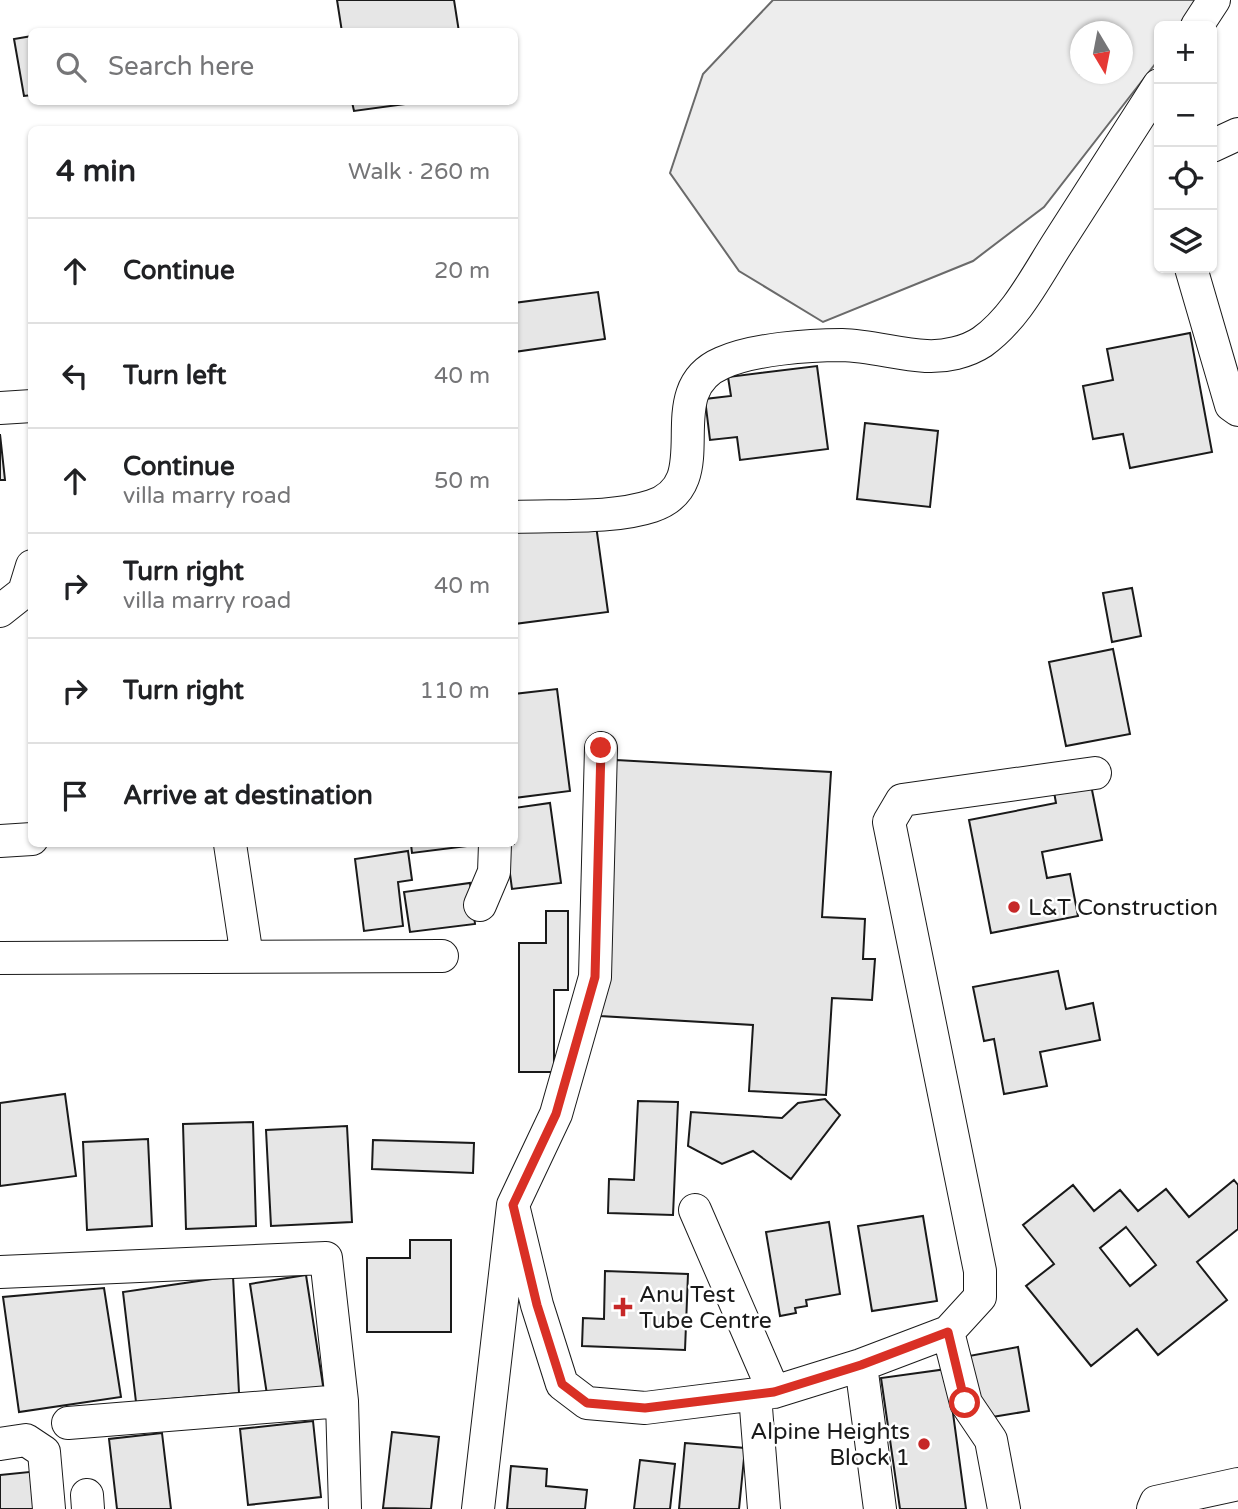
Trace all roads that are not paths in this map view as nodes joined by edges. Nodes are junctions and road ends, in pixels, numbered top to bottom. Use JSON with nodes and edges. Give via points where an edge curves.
{"nodes":[{"id":1,"x":1214,"y":0,"type":"edge"},
{"id":2,"x":1200,"y":21,"type":"edge"},
{"id":3,"x":1154,"y":93,"type":"edge"},
{"id":4,"x":1238,"y":134,"type":"edge"},
{"id":5,"x":1217,"y":144,"type":"edge"},
{"id":6,"x":1192,"y":273,"type":"edge"},
{"id":7,"x":28,"y":405,"type":"edge"},
{"id":8,"x":0,"y":408,"type":"edge"},
{"id":9,"x":1238,"y":410,"type":"edge"},
{"id":10,"x":518,"y":517,"type":"edge"},
{"id":11,"x":28,"y":579,"type":"edge"},
{"id":12,"x":0,"y":611,"type":"edge"},
{"id":13,"x":601,"y":748,"type":"dead end"},
{"id":14,"x":1095,"y":773,"type":"dead end"},
{"id":15,"x":28,"y":839,"type":"edge"},
{"id":16,"x":0,"y":841,"type":"edge"},
{"id":17,"x":230,"y":847,"type":"edge"},
{"id":18,"x":495,"y":847,"type":"edge"},
{"id":19,"x":480,"y":905,"type":"dead end"},
{"id":20,"x":442,"y":956,"type":"dead end"},
{"id":21,"x":247,"y":957,"type":"junction"},
{"id":22,"x":0,"y":958,"type":"edge"},
{"id":23,"x":513,"y":1205,"type":"junction"},
{"id":24,"x":695,"y":1210,"type":"dead end"},
{"id":25,"x":0,"y":1272,"type":"edge"},
{"id":26,"x":948,"y":1332,"type":"junction"},
{"id":27,"x":861,"y":1365,"type":"junction"},
{"id":28,"x":764,"y":1394,"type":"junction"},
{"id":29,"x":342,"y":1401,"type":"junction"},
{"id":30,"x":68,"y":1423,"type":"dead end"},
{"id":31,"x":0,"y":1444,"type":"edge"},
{"id":32,"x":1238,"y":1484,"type":"edge"},
{"id":33,"x":49,"y":1509,"type":"edge"},
{"id":34,"x":345,"y":1509,"type":"edge"},
{"id":35,"x":478,"y":1509,"type":"edge"},
{"id":36,"x":764,"y":1509,"type":"edge"},
{"id":37,"x":880,"y":1509,"type":"edge"},
{"id":38,"x":1004,"y":1509,"type":"edge"},
{"id":39,"x":1153,"y":1509,"type":"edge"}],
"edges":[{"from":1,"to":2,"type":"street"},
{"from":3,"to":10,"type":"street","via":[[1014,311],[982,342],[953,354],[929,356],[842,345],[769,351],[720,363],[694,386],[688,413],[686,474],[678,492],[634,511]]},
{"from":4,"to":5,"type":"street"},
{"from":6,"to":9,"type":"street","via":[[1231,405]]},
{"from":7,"to":8,"type":"street"},
{"from":11,"to":12,"type":"street","via":[[24,592]]},
{"from":13,"to":23,"type":"street","via":[[595,977],[556,1114]]},
{"from":14,"to":26,"type":"street","via":[[902,800],[889,822],[980,1271],[980,1297]]},
{"from":15,"to":16,"type":"street"},
{"from":17,"to":21,"type":"street"},
{"from":18,"to":19,"type":"street","via":[[494,872]]},
{"from":20,"to":21,"type":"street"},
{"from":21,"to":22,"type":"street"},
{"from":23,"to":28,"type":"street","via":[[562,1384],[587,1403],[645,1408]]},
{"from":23,"to":35,"type":"street"},
{"from":24,"to":28,"type":"street"},
{"from":25,"to":29,"type":"street","via":[[326,1258]]},
{"from":26,"to":27,"type":"street"},
{"from":26,"to":38,"type":"street","via":[[965,1403],[991,1440]]},
{"from":27,"to":28,"type":"street"},
{"from":27,"to":37,"type":"street"},
{"from":28,"to":36,"type":"street"},
{"from":29,"to":30,"type":"street"},
{"from":29,"to":34,"type":"street"},
{"from":31,"to":33,"type":"street","via":[[26,1440],[44,1452]]},
{"from":32,"to":39,"type":"street","via":[[1156,1502]]}]}
